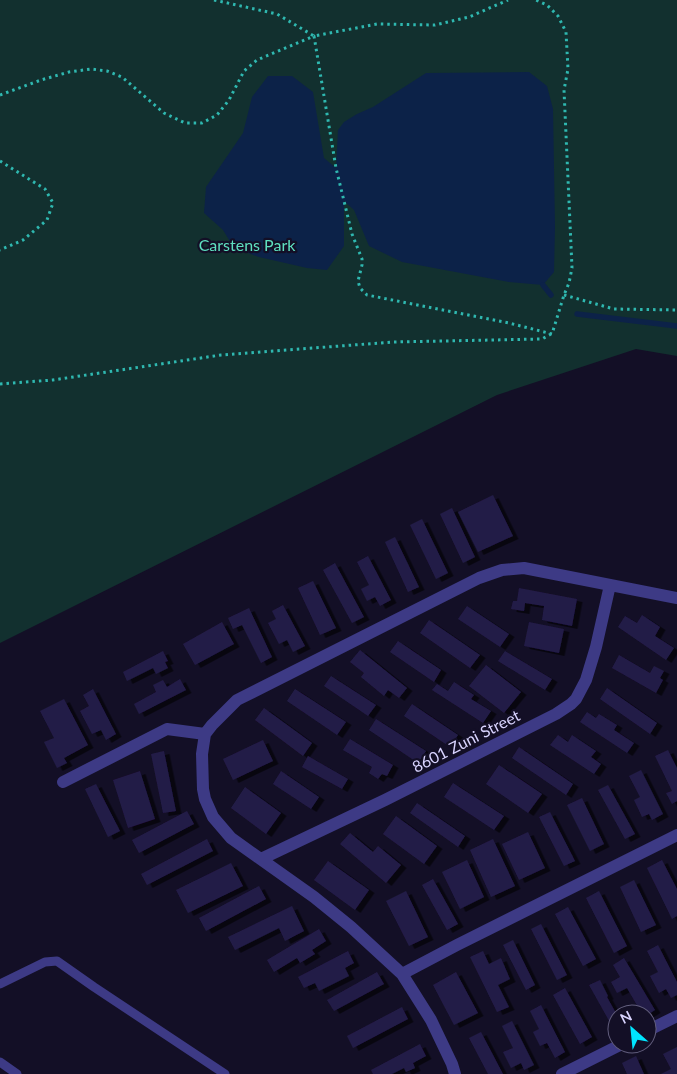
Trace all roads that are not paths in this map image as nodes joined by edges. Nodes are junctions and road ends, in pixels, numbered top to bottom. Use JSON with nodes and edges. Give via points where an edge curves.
{"nodes":[{"id":1,"x":610,"y":585,"type":"junction"},
{"id":2,"x":677,"y":598,"type":"edge"},
{"id":3,"x":205,"y":734,"type":"junction"},
{"id":4,"x":63,"y":782,"type":"dead end"},
{"id":5,"x":677,"y":835,"type":"edge"},
{"id":6,"x":261,"y":859,"type":"junction"},
{"id":7,"x":402,"y":974,"type":"junction"},
{"id":8,"x":0,"y":984,"type":"edge"},
{"id":9,"x":677,"y":1016,"type":"edge"},
{"id":10,"x":657,"y":1026,"type":"edge"},
{"id":11,"x":607,"y":1052,"type":"edge"},
{"id":12,"x":0,"y":1062,"type":"edge"},
{"id":13,"x":17,"y":1074,"type":"edge"},
{"id":14,"x":225,"y":1074,"type":"edge"},
{"id":15,"x":455,"y":1074,"type":"edge"},
{"id":16,"x":562,"y":1074,"type":"edge"}],
"edges":[{"from":1,"to":2,"type":"street"},
{"from":1,"to":3,"type":"street","via":[[524,568],[502,570],[479,578],[237,700]]},
{"from":1,"to":6,"type":"street","name":"8601 Zuni Street","via":[[586,680],[571,704],[385,800]]},
{"from":3,"to":4,"type":"street","via":[[167,730]]},
{"from":3,"to":6,"type":"street","via":[[202,754],[205,800],[213,817],[231,838]]},
{"from":5,"to":7,"type":"street"},
{"from":6,"to":7,"type":"street","via":[[344,921]]},
{"from":7,"to":15,"type":"street","via":[[430,1020]]},
{"from":8,"to":14,"type":"lane","via":[[45,962],[57,961]]},
{"from":9,"to":10,"type":"street"},
{"from":11,"to":16,"type":"street"},
{"from":12,"to":13,"type":"lane"}]}
